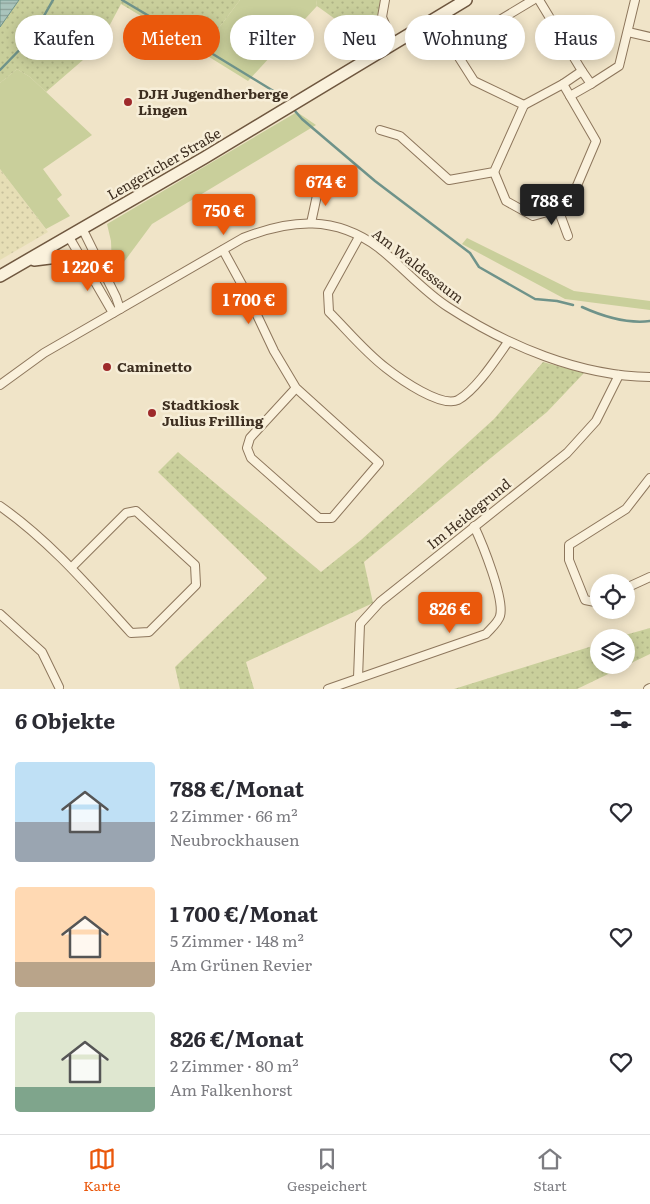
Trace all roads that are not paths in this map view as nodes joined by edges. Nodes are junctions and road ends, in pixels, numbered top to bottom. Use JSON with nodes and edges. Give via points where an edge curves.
{"nodes":[{"id":1,"x":385,"y":0,"type":"edge"},
{"id":2,"x":466,"y":0,"type":"edge"},
{"id":3,"x":532,"y":0,"type":"edge"},
{"id":4,"x":539,"y":0,"type":"edge"},
{"id":5,"x":635,"y":0,"type":"edge"},
{"id":6,"x":382,"y":15,"type":"edge"},
{"id":7,"x":628,"y":32,"type":"junction"},
{"id":8,"x":650,"y":37,"type":"edge"},
{"id":9,"x":395,"y":42,"type":"edge"},
{"id":10,"x":365,"y":60,"type":"edge"},
{"id":11,"x":582,"y":71,"type":"junction"},
{"id":12,"x":563,"y":84,"type":"junction"},
{"id":13,"x":591,"y":84,"type":"junction"},
{"id":14,"x":570,"y":96,"type":"junction"},
{"id":15,"x":524,"y":105,"type":"junction"},
{"id":16,"x":380,"y":130,"type":"dead end"},
{"id":17,"x":494,"y":172,"type":"junction"},
{"id":18,"x":319,"y":186,"type":"dead end"},
{"id":19,"x":558,"y":209,"type":"junction"},
{"id":20,"x":311,"y":223,"type":"junction"},
{"id":21,"x":82,"y":228,"type":"junction"},
{"id":22,"x":568,"y":236,"type":"dead end"},
{"id":23,"x":69,"y":237,"type":"junction"},
{"id":24,"x":359,"y":237,"type":"junction"},
{"id":25,"x":223,"y":250,"type":"junction"},
{"id":26,"x":82,"y":260,"type":"junction"},
{"id":27,"x":25,"y":262,"type":"junction"},
{"id":28,"x":0,"y":276,"type":"edge"},
{"id":29,"x":117,"y":311,"type":"junction"},
{"id":30,"x":508,"y":342,"type":"junction"},
{"id":31,"x":619,"y":375,"type":"junction"},
{"id":32,"x":650,"y":377,"type":"edge"},
{"id":33,"x":0,"y":385,"type":"edge"},
{"id":34,"x":296,"y":388,"type":"junction"},
{"id":35,"x":650,"y":478,"type":"edge"},
{"id":36,"x":0,"y":506,"type":"edge"},
{"id":37,"x":474,"y":526,"type":"junction"},
{"id":38,"x":71,"y":568,"type":"junction"},
{"id":39,"x":650,"y":577,"type":"edge"},
{"id":40,"x":635,"y":584,"type":"edge"},
{"id":41,"x":590,"y":601,"type":"edge"},
{"id":42,"x":0,"y":614,"type":"edge"},
{"id":43,"x":358,"y":678,"type":"junction"},
{"id":44,"x":61,"y":688,"type":"edge"},
{"id":45,"x":328,"y":689,"type":"edge"}],
"edges":[{"from":1,"to":6,"type":"street"},
{"from":2,"to":9,"type":"main road","name":"Lengericher Straße"},
{"from":3,"to":15,"type":"street","via":[[454,48],[474,81]]},
{"from":4,"to":11,"type":"street"},
{"from":5,"to":7,"type":"street"},
{"from":7,"to":8,"type":"street"},
{"from":7,"to":13,"type":"street","via":[[619,66]]},
{"from":10,"to":21,"type":"main road","name":"Lengericher Straße"},
{"from":11,"to":12,"type":"street"},
{"from":11,"to":13,"type":"street"},
{"from":12,"to":14,"type":"street"},
{"from":12,"to":15,"type":"street"},
{"from":13,"to":14,"type":"street"},
{"from":14,"to":19,"type":"street","via":[[596,141],[570,202]]},
{"from":15,"to":17,"type":"street"},
{"from":16,"to":17,"type":"street","via":[[400,136],[449,180]]},
{"from":17,"to":19,"type":"street","via":[[506,201],[533,216]]},
{"from":18,"to":20,"type":"street"},
{"from":19,"to":22,"type":"street"},
{"from":20,"to":24,"type":"street","name":"Am Waldessaum","via":[[334,227]]},
{"from":20,"to":25,"type":"street","name":"Am Waldessaum","via":[[266,229]]},
{"from":21,"to":23,"type":"main road","name":"Lengericher Straße"},
{"from":21,"to":29,"type":"street","via":[[116,297]]},
{"from":23,"to":26,"type":"street"},
{"from":23,"to":27,"type":"main road","name":"Lengericher Straße"},
{"from":24,"to":30,"type":"street","name":"Am Waldessaum","via":[[378,248],[447,306]]},
{"from":24,"to":30,"type":"street","via":[[328,293],[329,312],[385,368],[441,401],[456,401],[484,375]]},
{"from":25,"to":29,"type":"street","name":"Am Waldessaum"},
{"from":25,"to":34,"type":"street"},
{"from":26,"to":27,"type":"main road","via":[[52,257]]},
{"from":26,"to":29,"type":"street"},
{"from":27,"to":28,"type":"main road","name":"Lengericher Straße"},
{"from":29,"to":33,"type":"street","name":"Am Waldessaum","via":[[44,353]]},
{"from":30,"to":31,"type":"street","name":"Am Waldessaum"},
{"from":31,"to":32,"type":"street","name":"Am Waldessaum"},
{"from":31,"to":37,"type":"street","name":"Im Heidegrund","via":[[596,421],[567,453]]},
{"from":34,"to":34,"type":"street","via":[[379,463],[332,518],[319,518],[251,458],[247,448],[250,438]]},
{"from":35,"to":41,"type":"street","via":[[626,509],[569,545],[569,560],[585,600]]},
{"from":36,"to":38,"type":"street"},
{"from":37,"to":43,"type":"street","name":"Im Heidegrund","via":[[380,602],[360,624]]},
{"from":37,"to":43,"type":"street","via":[[492,571],[500,618],[486,634]]},
{"from":38,"to":38,"type":"street","via":[[126,513],[136,511],[195,565],[196,585],[150,632],[131,633]]},
{"from":39,"to":40,"type":"street"},
{"from":42,"to":44,"type":"street","via":[[42,652]]},
{"from":43,"to":45,"type":"street"}]}
